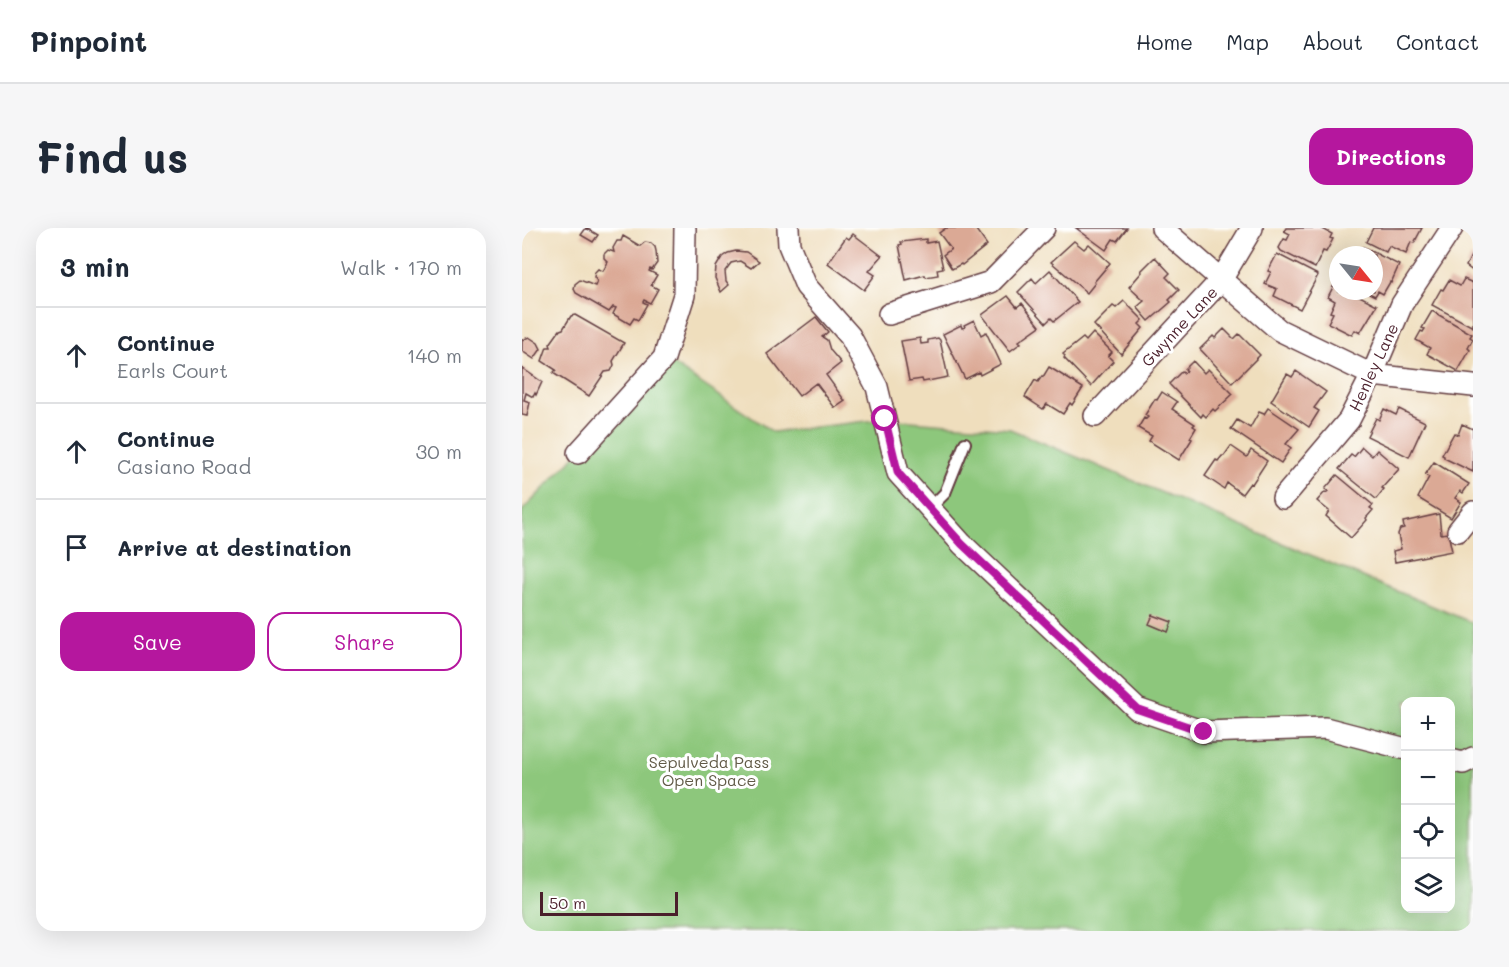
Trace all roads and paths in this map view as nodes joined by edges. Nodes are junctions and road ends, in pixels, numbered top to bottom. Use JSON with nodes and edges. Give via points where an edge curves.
{"nodes":[{"id":1,"x":685,"y":228,"type":"edge"},
{"id":2,"x":788,"y":228,"type":"edge"},
{"id":3,"x":1044,"y":228,"type":"edge"},
{"id":4,"x":1162,"y":228,"type":"edge"},
{"id":5,"x":1252,"y":228,"type":"edge"},
{"id":6,"x":1452,"y":228,"type":"edge"},
{"id":7,"x":1221,"y":280,"type":"junction"},
{"id":8,"x":889,"y":314,"type":"dead end"},
{"id":9,"x":1372,"y":375,"type":"junction"},
{"id":10,"x":1473,"y":386,"type":"edge"},
{"id":11,"x":1095,"y":416,"type":"dead end"},
{"id":12,"x":964,"y":443,"type":"dead end"},
{"id":13,"x":578,"y":453,"type":"dead end"},
{"id":14,"x":1283,"y":498,"type":"dead end"},
{"id":15,"x":930,"y":508,"type":"junction"},
{"id":16,"x":1473,"y":512,"type":"edge"},
{"id":17,"x":1458,"y":531,"type":"dead end"},
{"id":18,"x":1401,"y":747,"type":"edge"},
{"id":19,"x":1473,"y":758,"type":"edge"},
{"id":20,"x":1455,"y":761,"type":"edge"}],
"edges":[{"from":1,"to":13,"type":"street","via":[[684,295],[664,358]]},
{"from":2,"to":15,"type":"street","via":[[789,245],[806,286],[850,336],[877,387],[898,473]]},
{"from":3,"to":8,"type":"street","via":[[991,282]]},
{"from":4,"to":7,"type":"street"},
{"from":5,"to":7,"type":"street","name":"Gwynne Lane"},
{"from":6,"to":9,"type":"street","name":"Henley Lane","via":[[1402,304]]},
{"from":7,"to":9,"type":"street","via":[[1279,330]]},
{"from":7,"to":11,"type":"street","name":"Gwynne Lane"},
{"from":9,"to":10,"type":"street"},
{"from":9,"to":14,"type":"street","name":"Henley Lane","via":[[1349,420]]},
{"from":12,"to":15,"type":"lane","via":[[945,493]]},
{"from":15,"to":18,"type":"street","via":[[962,544],[1137,709],[1204,732],[1325,728]]},
{"from":16,"to":17,"type":"street"},
{"from":19,"to":20,"type":"street","via":[[1463,763]]}]}
